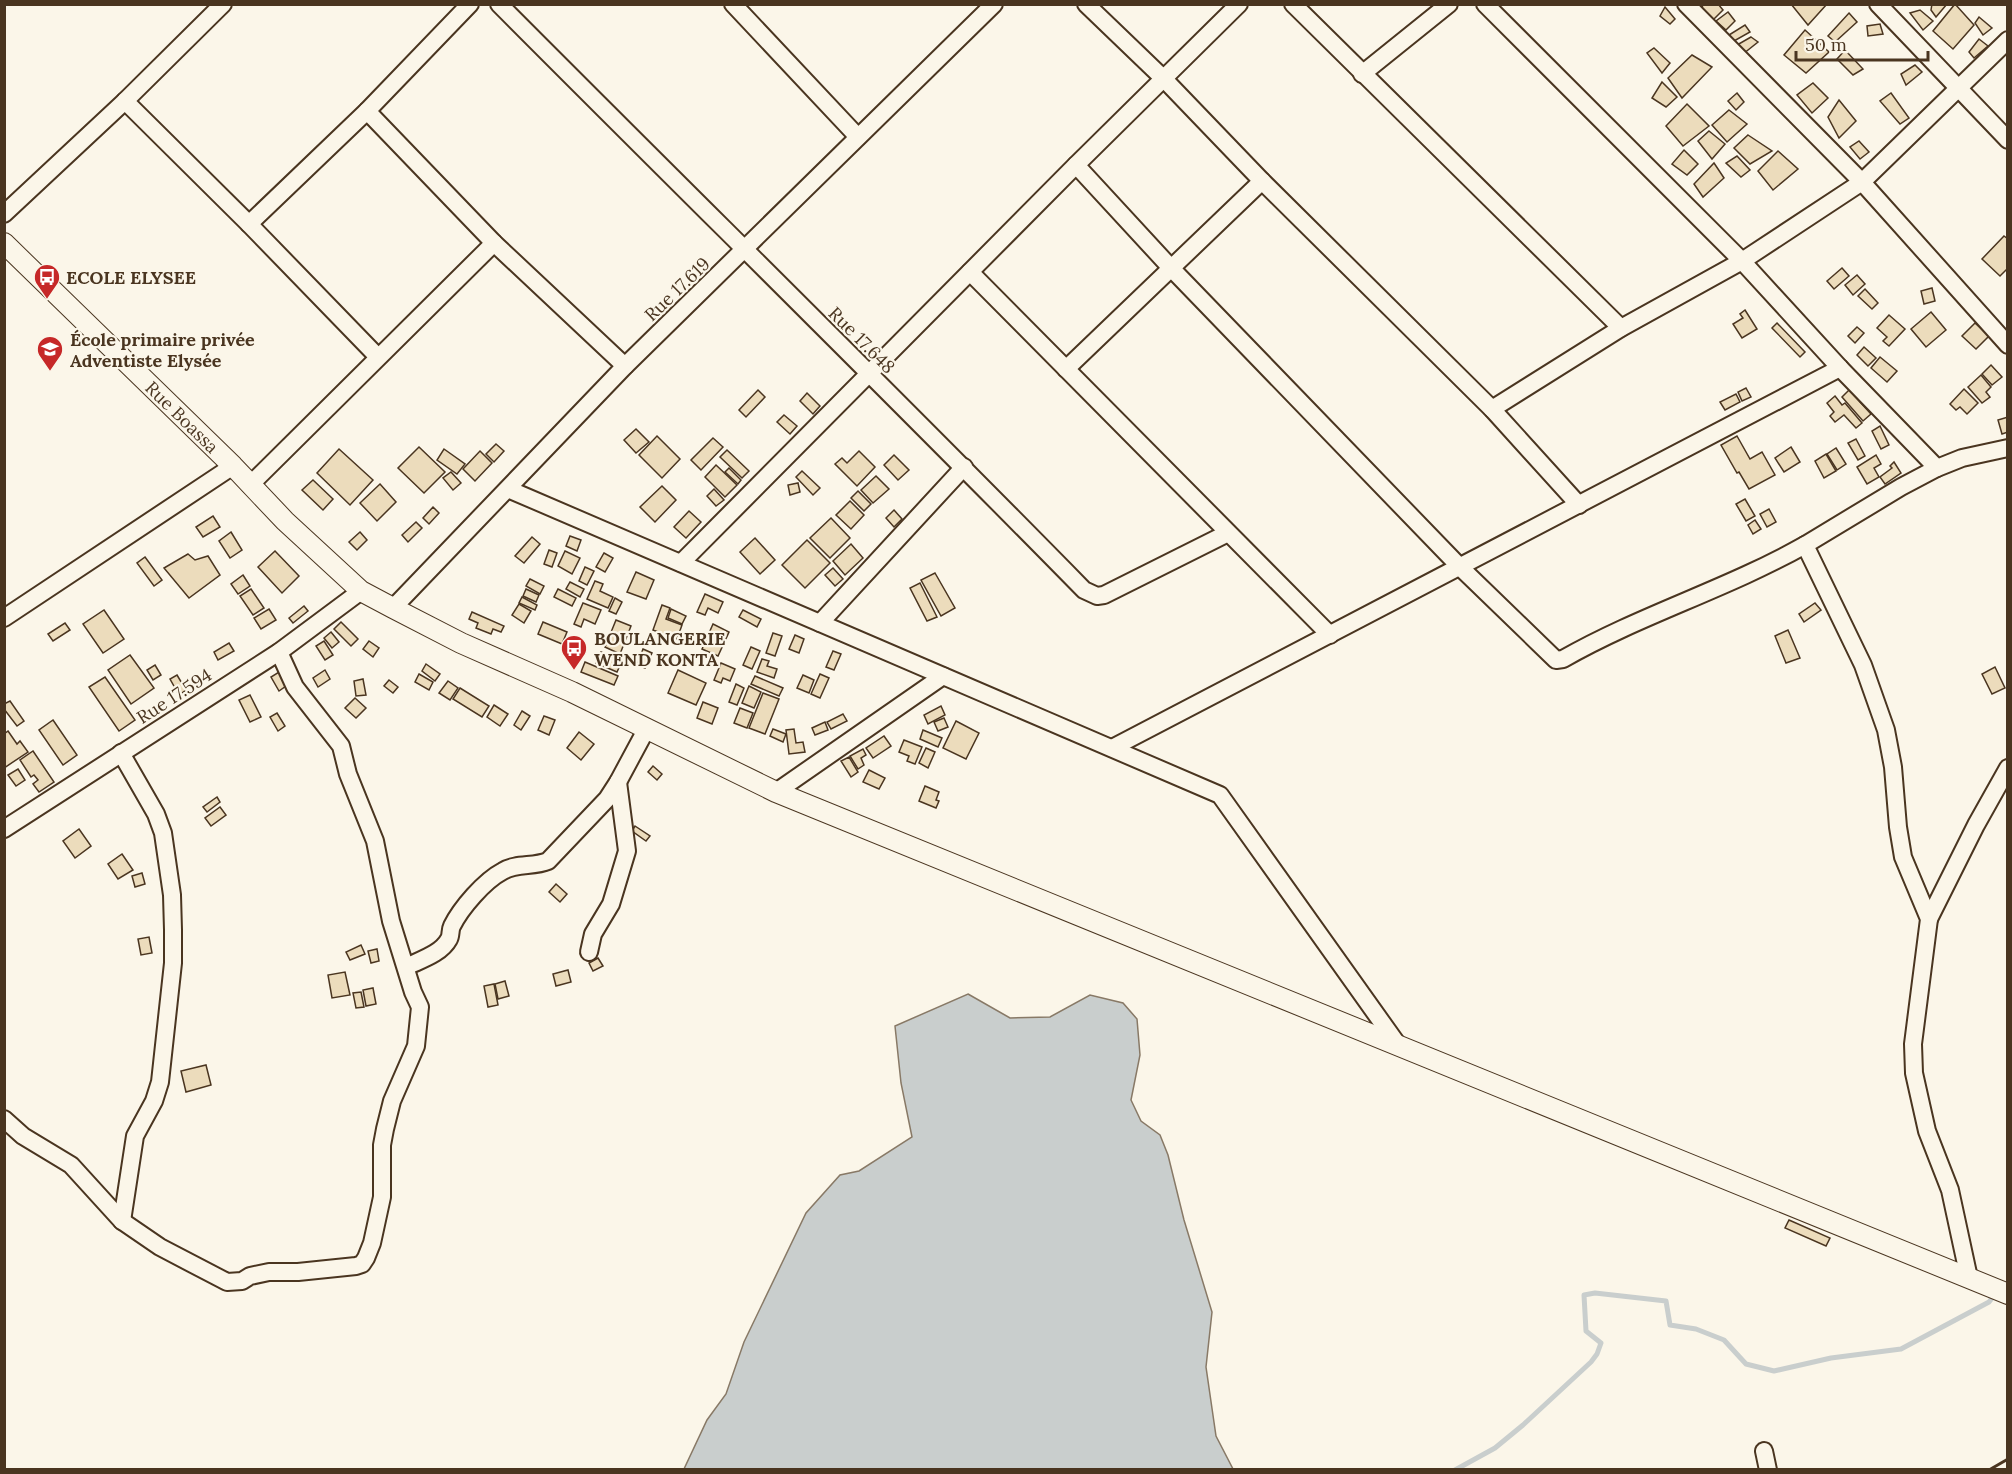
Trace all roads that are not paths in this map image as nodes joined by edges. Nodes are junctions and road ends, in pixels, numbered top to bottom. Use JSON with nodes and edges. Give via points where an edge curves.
{"nodes":[{"id":1,"x":223,"y":4,"type":"edge"},
{"id":2,"x":470,"y":4,"type":"edge"},
{"id":3,"x":500,"y":4,"type":"edge"},
{"id":4,"x":733,"y":4,"type":"edge"},
{"id":5,"x":994,"y":4,"type":"edge"},
{"id":6,"x":1086,"y":4,"type":"edge"},
{"id":7,"x":1239,"y":4,"type":"edge"},
{"id":8,"x":1293,"y":4,"type":"edge"},
{"id":9,"x":1449,"y":4,"type":"edge"},
{"id":10,"x":1485,"y":4,"type":"edge"},
{"id":11,"x":1878,"y":4,"type":"edge"},
{"id":12,"x":1688,"y":6,"type":"edge"},
{"id":13,"x":2007,"y":40,"type":"edge"},
{"id":14,"x":1362,"y":74,"type":"junction"},
{"id":15,"x":1164,"y":78,"type":"junction"},
{"id":16,"x":1959,"y":88,"type":"junction"},
{"id":17,"x":125,"y":100,"type":"junction"},
{"id":18,"x":367,"y":111,"type":"junction"},
{"id":19,"x":858,"y":137,"type":"junction"},
{"id":20,"x":2007,"y":140,"type":"edge"},
{"id":21,"x":1076,"y":165,"type":"junction"},
{"id":22,"x":1262,"y":181,"type":"junction"},
{"id":23,"x":1862,"y":182,"type":"junction"},
{"id":24,"x":4,"y":214,"type":"edge"},
{"id":25,"x":249,"y":224,"type":"junction"},
{"id":26,"x":4,"y":243,"type":"edge"},
{"id":27,"x":494,"y":243,"type":"junction"},
{"id":28,"x":744,"y":251,"type":"junction"},
{"id":29,"x":1742,"y":261,"type":"junction"},
{"id":30,"x":1171,"y":268,"type":"junction"},
{"id":31,"x":970,"y":272,"type":"junction"},
{"id":32,"x":1621,"y":328,"type":"junction"},
{"id":33,"x":2007,"y":345,"type":"edge"},
{"id":34,"x":378,"y":357,"type":"junction"},
{"id":35,"x":625,"y":366,"type":"junction"},
{"id":36,"x":1840,"y":368,"type":"junction"},
{"id":37,"x":1066,"y":369,"type":"junction"},
{"id":38,"x":869,"y":374,"type":"junction"},
{"id":39,"x":1492,"y":410,"type":"junction"},
{"id":40,"x":2007,"y":448,"type":"edge"},
{"id":41,"x":233,"y":466,"type":"junction"},
{"id":42,"x":964,"y":467,"type":"junction"},
{"id":43,"x":1937,"y":468,"type":"junction"},
{"id":44,"x":250,"y":485,"type":"junction"},
{"id":45,"x":508,"y":489,"type":"junction"},
{"id":46,"x":1579,"y":505,"type":"junction"},
{"id":47,"x":1228,"y":533,"type":"junction"},
{"id":48,"x":1805,"y":545,"type":"junction"},
{"id":49,"x":681,"y":563,"type":"junction"},
{"id":50,"x":1460,"y":567,"type":"junction"},
{"id":51,"x":361,"y":591,"type":"junction"},
{"id":52,"x":393,"y":608,"type":"junction"},
{"id":53,"x":4,"y":618,"type":"edge"},
{"id":54,"x":819,"y":623,"type":"junction"},
{"id":55,"x":1330,"y":635,"type":"junction"},
{"id":56,"x":279,"y":652,"type":"junction"},
{"id":57,"x":943,"y":676,"type":"junction"},
{"id":58,"x":647,"y":728,"type":"junction"},
{"id":59,"x":1112,"y":748,"type":"junction"},
{"id":60,"x":121,"y":753,"type":"junction"},
{"id":61,"x":2007,"y":768,"type":"edge"},
{"id":62,"x":618,"y":782,"type":"junction"},
{"id":63,"x":776,"y":792,"type":"junction"},
{"id":64,"x":4,"y":829,"type":"edge"},
{"id":65,"x":1929,"y":919,"type":"junction"},
{"id":66,"x":589,"y":952,"type":"dead end"},
{"id":67,"x":406,"y":967,"type":"junction"},
{"id":68,"x":1398,"y":1045,"type":"junction"},
{"id":69,"x":4,"y":1119,"type":"edge"},
{"id":70,"x":122,"y":1221,"type":"junction"},
{"id":71,"x":1969,"y":1278,"type":"junction"},
{"id":72,"x":2007,"y":1294,"type":"edge"},
{"id":73,"x":1764,"y":1451,"type":"dead end"},
{"id":74,"x":1768,"y":1470,"type":"edge"}],
"edges":[{"from":1,"to":17,"type":"street"},
{"from":2,"to":18,"type":"street"},
{"from":3,"to":28,"type":"street","name":"Rue 17.648"},
{"from":4,"to":19,"type":"street"},
{"from":5,"to":19,"type":"street","name":"Rue 17.619"},
{"from":6,"to":15,"type":"street"},
{"from":7,"to":15,"type":"street"},
{"from":8,"to":14,"type":"street"},
{"from":9,"to":14,"type":"street"},
{"from":10,"to":29,"type":"street"},
{"from":11,"to":16,"type":"street"},
{"from":12,"to":23,"type":"street"},
{"from":13,"to":16,"type":"street"},
{"from":14,"to":32,"type":"street"},
{"from":15,"to":21,"type":"street"},
{"from":15,"to":22,"type":"street"},
{"from":16,"to":20,"type":"street"},
{"from":16,"to":23,"type":"street"},
{"from":17,"to":24,"type":"street"},
{"from":17,"to":25,"type":"street"},
{"from":18,"to":25,"type":"street"},
{"from":18,"to":27,"type":"street"},
{"from":19,"to":28,"type":"street","name":"Rue 17.619"},
{"from":21,"to":30,"type":"street"},
{"from":21,"to":31,"type":"street"},
{"from":22,"to":30,"type":"street"},
{"from":22,"to":39,"type":"street"},
{"from":23,"to":29,"type":"street"},
{"from":23,"to":33,"type":"street"},
{"from":25,"to":34,"type":"street"},
{"from":26,"to":41,"type":"street","name":"Rue Boassa"},
{"from":27,"to":34,"type":"street"},
{"from":27,"to":35,"type":"street"},
{"from":28,"to":35,"type":"street","name":"Rue 17.619"},
{"from":28,"to":38,"type":"street","name":"Rue 17.648"},
{"from":29,"to":32,"type":"street"},
{"from":29,"to":36,"type":"street"},
{"from":30,"to":37,"type":"street"},
{"from":30,"to":50,"type":"street"},
{"from":31,"to":37,"type":"street"},
{"from":31,"to":38,"type":"street"},
{"from":32,"to":39,"type":"street"},
{"from":34,"to":44,"type":"street"},
{"from":35,"to":45,"type":"street","name":"Rue 17.619"},
{"from":36,"to":43,"type":"street"},
{"from":36,"to":46,"type":"street"},
{"from":37,"to":47,"type":"street"},
{"from":38,"to":42,"type":"street","name":"Rue 17.648"},
{"from":38,"to":49,"type":"street"},
{"from":39,"to":46,"type":"street"},
{"from":40,"to":43,"type":"street"},
{"from":41,"to":44,"type":"street","name":"Rue Boassa"},
{"from":41,"to":53,"type":"street"},
{"from":42,"to":47,"type":"street","name":"Rue 17.648","via":[[1084,590],[1097,596]]},
{"from":42,"to":54,"type":"street"},
{"from":43,"to":48,"type":"street"},
{"from":44,"to":51,"type":"street","name":"Rue Boassa"},
{"from":45,"to":49,"type":"street"},
{"from":45,"to":52,"type":"street","name":"Rue 17.619"},
{"from":46,"to":50,"type":"street"},
{"from":47,"to":55,"type":"street"},
{"from":48,"to":50,"type":"street","via":[[1737,581],[1637,621],[1560,660]]},
{"from":48,"to":65,"type":"street","via":[[1863,665],[1886,730],[1903,857]]},
{"from":49,"to":54,"type":"street"},
{"from":50,"to":55,"type":"street"},
{"from":51,"to":52,"type":"street","name":"Rue Boassa"},
{"from":51,"to":56,"type":"street","name":"Rue 17.594"},
{"from":52,"to":58,"type":"street","name":"Rue Boassa"},
{"from":54,"to":57,"type":"street"},
{"from":55,"to":59,"type":"street"},
{"from":56,"to":60,"type":"street","name":"Rue 17.594"},
{"from":56,"to":67,"type":"street","via":[[295,687],[341,746],[375,841],[391,921]]},
{"from":57,"to":59,"type":"street"},
{"from":57,"to":63,"type":"street"},
{"from":58,"to":62,"type":"street"},
{"from":58,"to":63,"type":"street","name":"Rue Boassa"},
{"from":59,"to":68,"type":"street","via":[[1223,797]]},
{"from":60,"to":64,"type":"street","name":"Rue 17.594"},
{"from":60,"to":70,"type":"street","via":[[163,833],[174,930],[160,1082],[135,1136]]},
{"from":61,"to":65,"type":"street"},
{"from":62,"to":66,"type":"street","via":[[627,851],[611,904]]},
{"from":62,"to":67,"type":"street","via":[[548,861],[515,866],[490,880],[462,909],[451,928],[450,939],[436,952]]},
{"from":63,"to":68,"type":"street","name":"Rue Boassa"},
{"from":65,"to":71,"type":"street","via":[[1913,1044],[1914,1073],[1928,1131],[1950,1190]]},
{"from":67,"to":70,"type":"street","via":[[420,1007],[416,1046],[392,1101],[381,1145],[382,1197],[372,1243],[362,1264],[257,1274],[227,1282],[160,1247]]},
{"from":68,"to":71,"type":"street","name":"Rue Boassa"},
{"from":69,"to":70,"type":"street","via":[[22,1136],[70,1165]]},
{"from":71,"to":72,"type":"street","name":"Rue Boassa"},
{"from":73,"to":74,"type":"street"}]}
